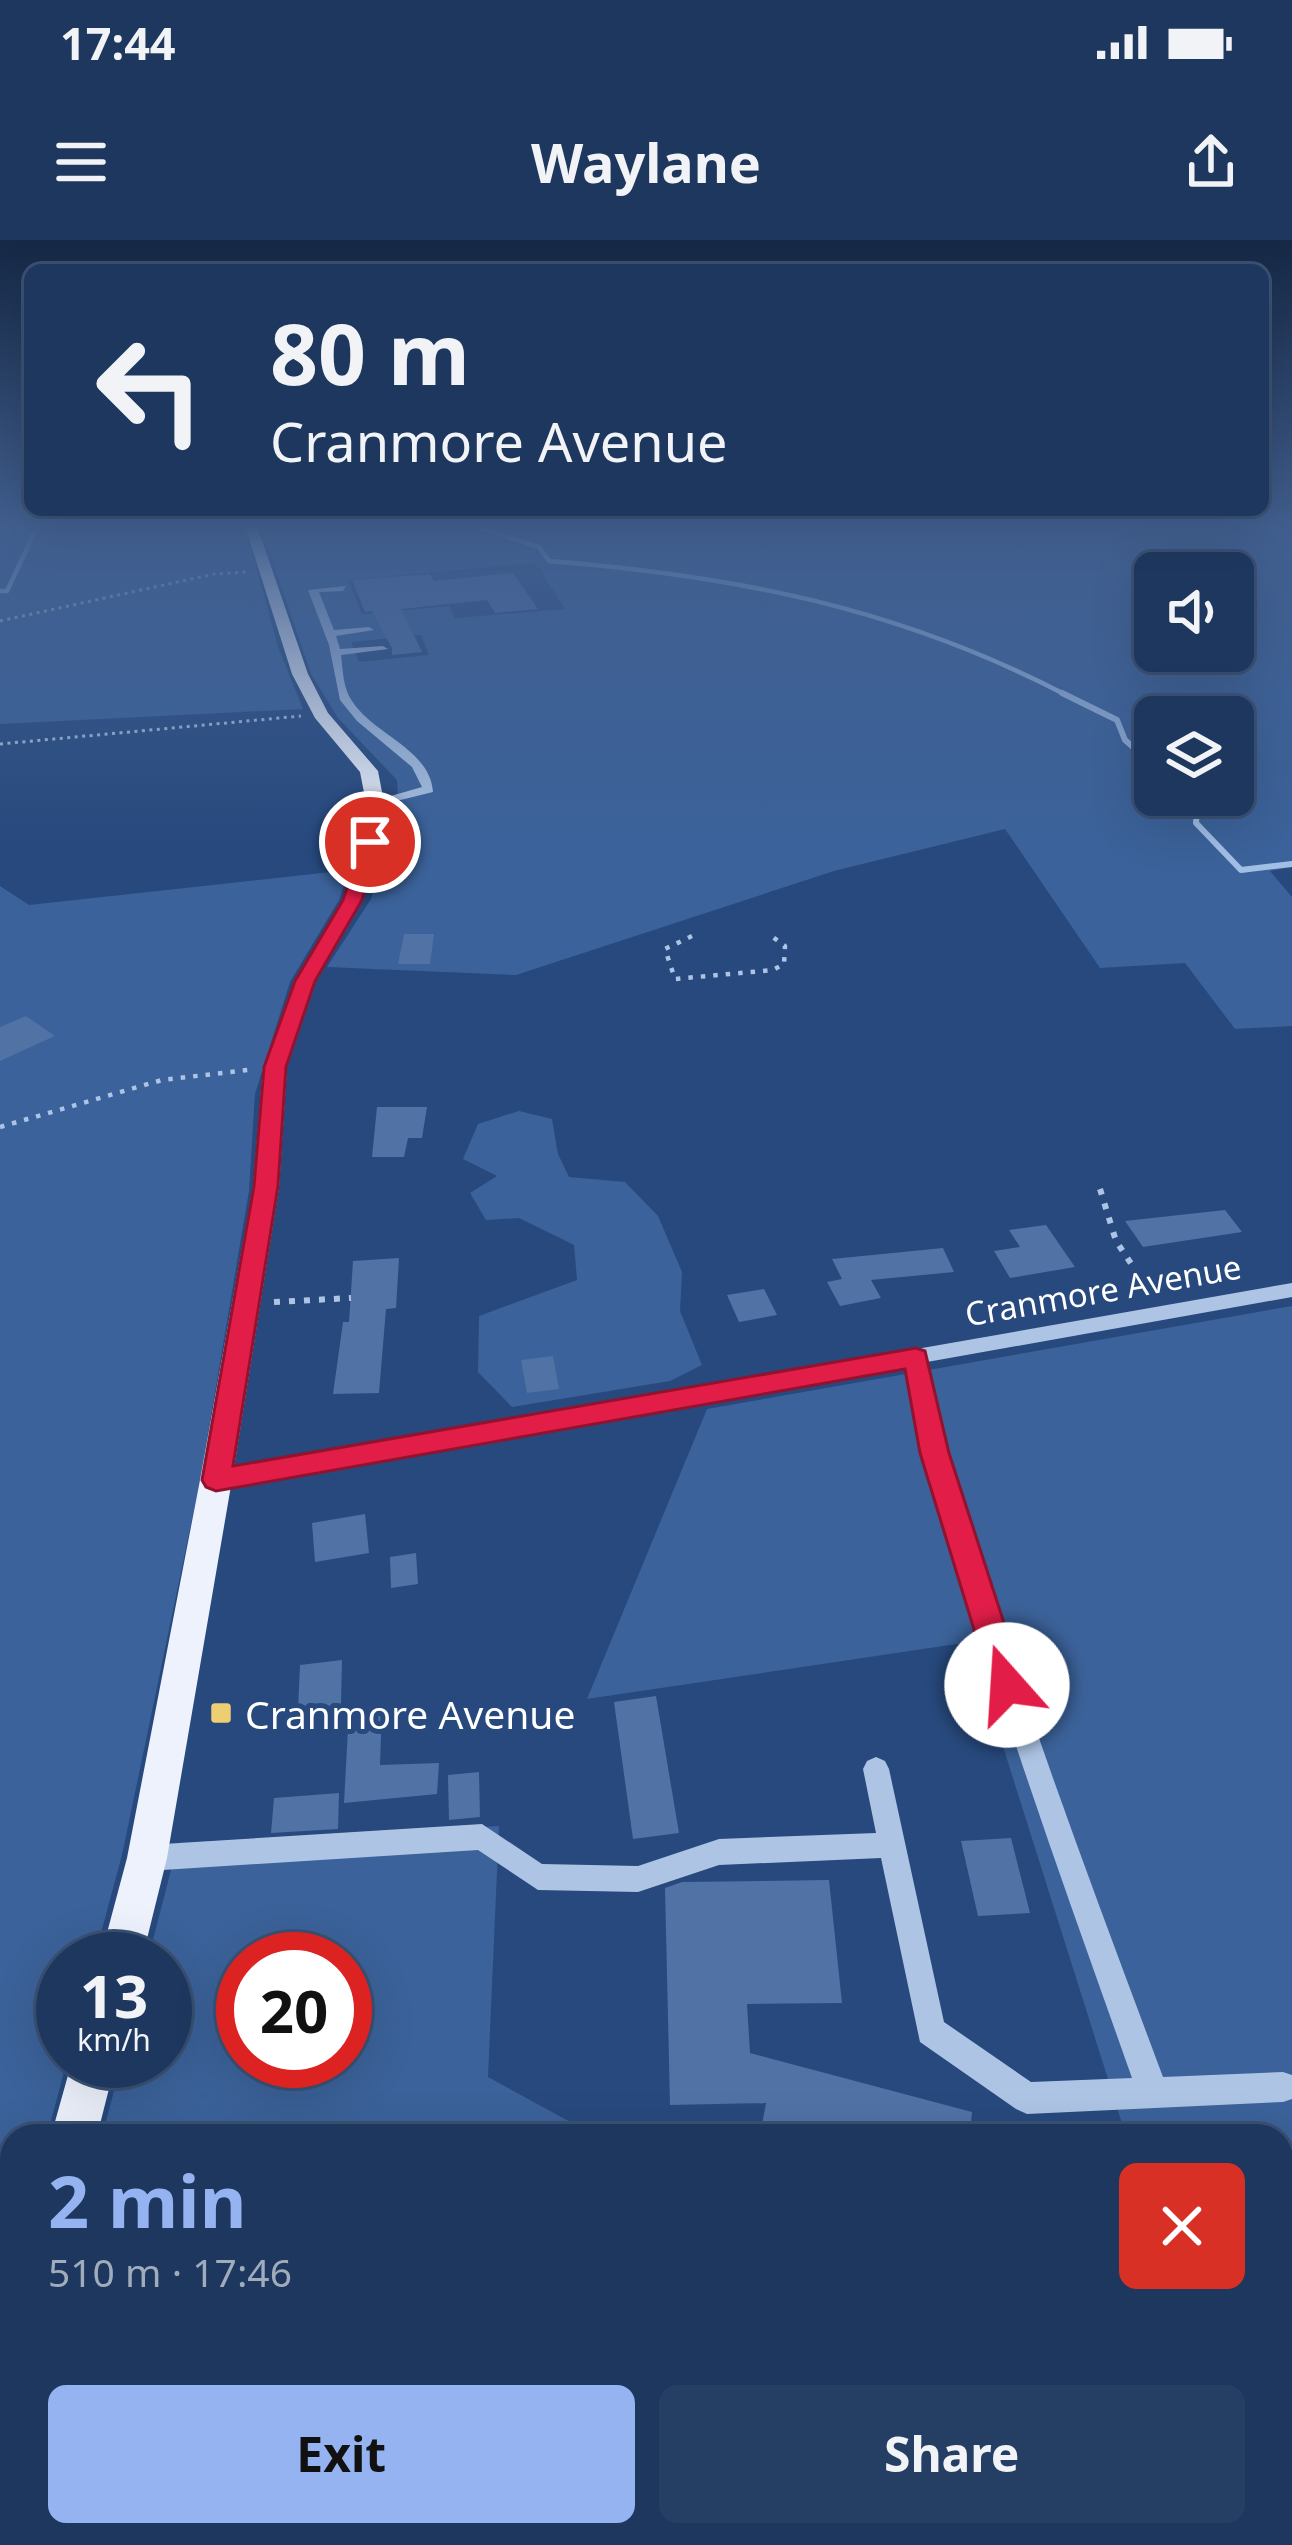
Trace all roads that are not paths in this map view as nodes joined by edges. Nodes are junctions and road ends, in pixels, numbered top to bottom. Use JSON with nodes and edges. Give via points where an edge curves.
{"nodes":[{"id":1,"x":330,"y":633,"type":"edge"},
{"id":2,"x":287,"y":634,"type":"edge"},
{"id":3,"x":383,"y":649,"type":"dead end"},
{"id":4,"x":336,"y":652,"type":"junction"},
{"id":5,"x":376,"y":802,"type":"junction"},
{"id":6,"x":1292,"y":1289,"type":"edge"},
{"id":7,"x":916,"y":1357,"type":"junction"},
{"id":8,"x":216,"y":1480,"type":"junction"},
{"id":9,"x":877,"y":1769,"type":"dead end"},
{"id":10,"x":894,"y":1845,"type":"junction"},
{"id":11,"x":147,"y":1858,"type":"junction"},
{"id":12,"x":128,"y":1932,"type":"edge"},
{"id":13,"x":1283,"y":2087,"type":"dead end"},
{"id":14,"x":87,"y":2088,"type":"edge"},
{"id":15,"x":1152,"y":2090,"type":"junction"},
{"id":16,"x":77,"y":2124,"type":"edge"}],
"edges":[{"from":1,"to":4,"type":"street"},
{"from":2,"to":5,"type":"main road","via":[[321,715],[369,771]]},
{"from":3,"to":4,"type":"street"},
{"from":4,"to":5,"type":"street","via":[[334,676],[347,704],[424,769],[429,789]]},
{"from":5,"to":8,"type":"main road","via":[[352,900],[305,981],[275,1067],[266,1186]]},
{"from":6,"to":7,"type":"street","name":"Cranmore Avenue"},
{"from":7,"to":8,"type":"street","name":"Cranmore Avenue"},
{"from":7,"to":15,"type":"street","via":[[934,1453],[991,1640]]},
{"from":8,"to":11,"type":"main road"},
{"from":9,"to":10,"type":"street"},
{"from":10,"to":11,"type":"street","via":[[719,1852],[638,1879],[538,1877],[482,1837]]},
{"from":10,"to":15,"type":"street","via":[[931,2031],[1028,2098]]},
{"from":11,"to":12,"type":"main road"},
{"from":13,"to":15,"type":"street"},
{"from":14,"to":16,"type":"main road"}]}
